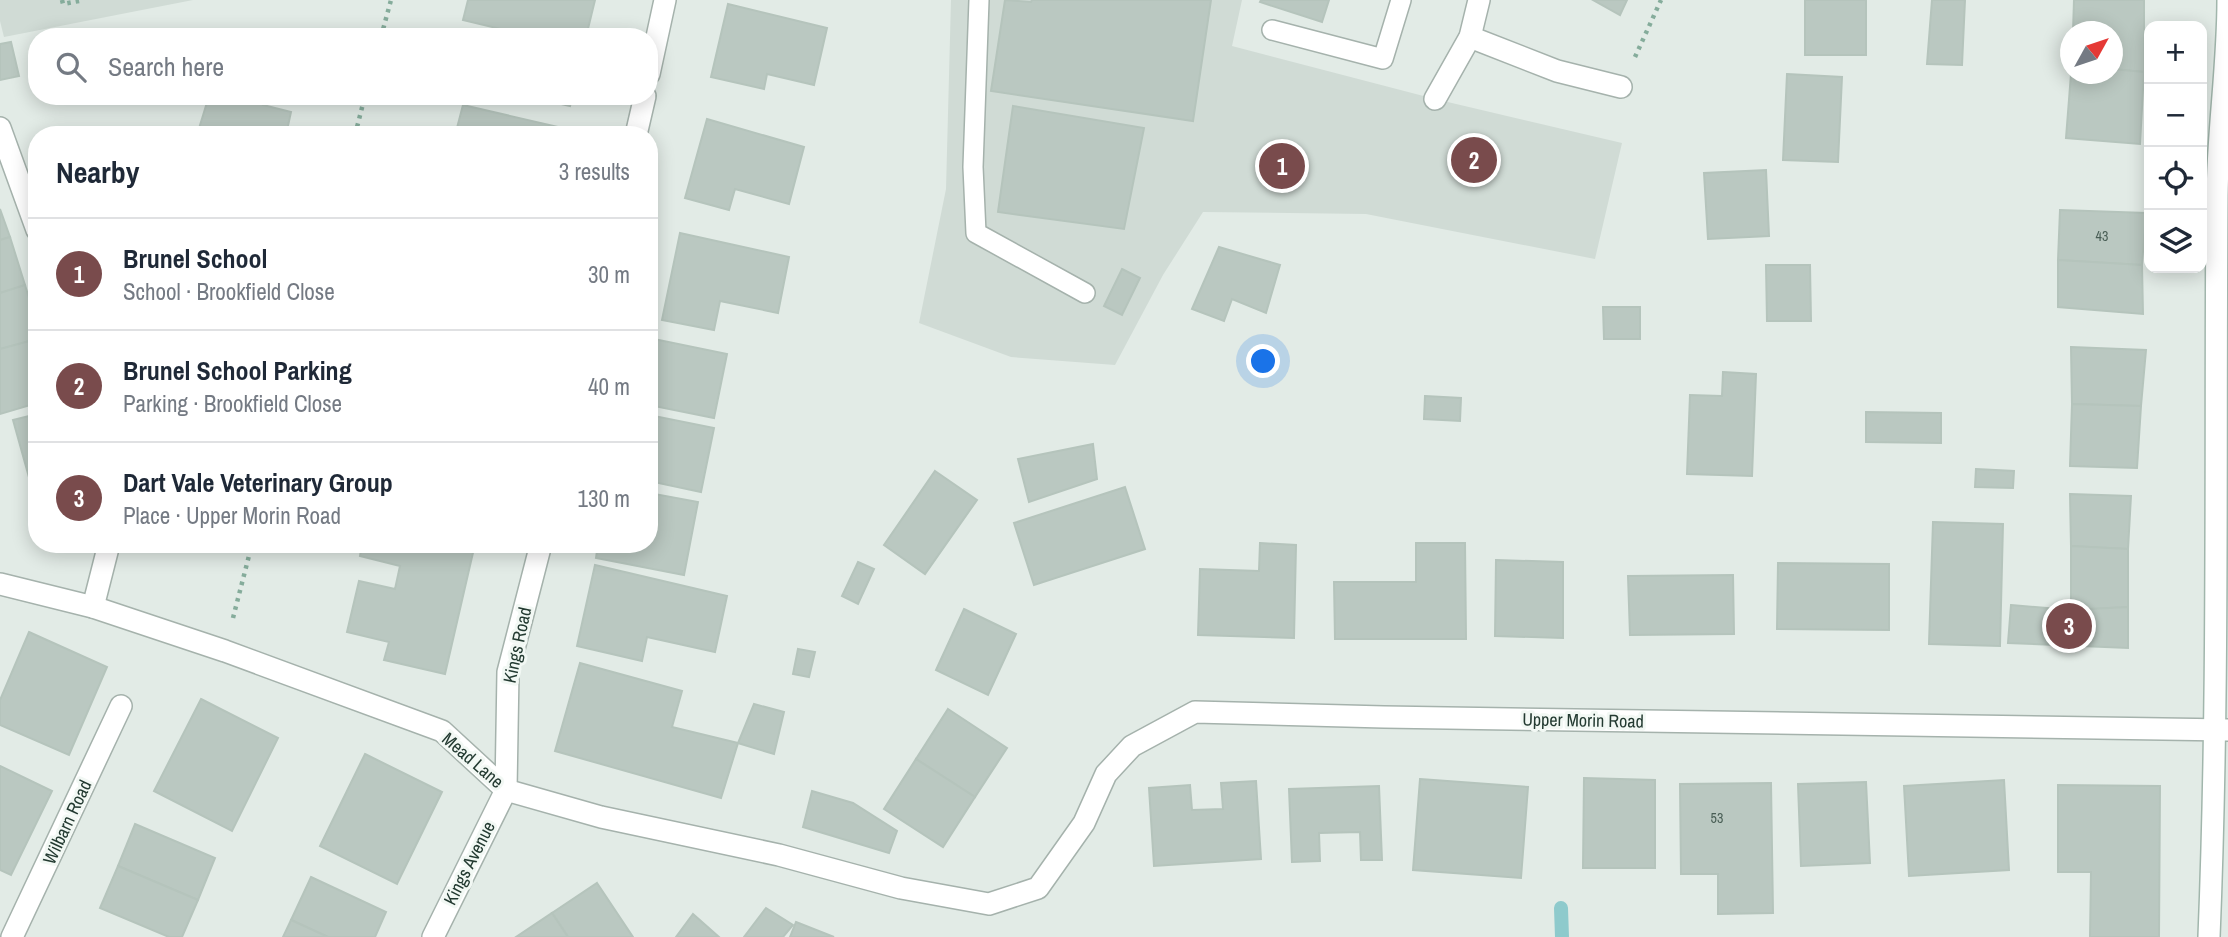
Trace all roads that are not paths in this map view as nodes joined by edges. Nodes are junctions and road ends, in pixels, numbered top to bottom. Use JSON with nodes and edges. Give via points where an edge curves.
{"nodes":[{"id":1,"x":665,"y":0,"type":"edge"},
{"id":2,"x":979,"y":0,"type":"edge"},
{"id":3,"x":1401,"y":0,"type":"edge"},
{"id":4,"x":1479,"y":0,"type":"edge"},
{"id":5,"x":2228,"y":0,"type":"edge"},
{"id":6,"x":1272,"y":30,"type":"dead end"},
{"id":7,"x":658,"y":32,"type":"edge"},
{"id":8,"x":1470,"y":37,"type":"junction"},
{"id":9,"x":1621,"y":87,"type":"road end"},
{"id":10,"x":1435,"y":99,"type":"dead end"},
{"id":11,"x":643,"y":105,"type":"edge"},
{"id":12,"x":638,"y":126,"type":"edge"},
{"id":13,"x":0,"y":128,"type":"edge"},
{"id":14,"x":28,"y":205,"type":"edge"},
{"id":15,"x":1085,"y":293,"type":"dead end"},
{"id":16,"x":2222,"y":298,"type":"edge"},
{"id":17,"x":107,"y":553,"type":"edge"},
{"id":18,"x":539,"y":553,"type":"edge"},
{"id":19,"x":0,"y":584,"type":"edge"},
{"id":20,"x":93,"y":607,"type":"junction"},
{"id":21,"x":121,"y":706,"type":"dead end"},
{"id":22,"x":2221,"y":730,"type":"edge"},
{"id":23,"x":506,"y":790,"type":"junction"},
{"id":24,"x":1038,"y":888,"type":"joint"},
{"id":25,"x":12,"y":937,"type":"edge"},
{"id":26,"x":433,"y":937,"type":"edge"},
{"id":27,"x":2209,"y":937,"type":"edge"}],
"edges":[{"from":1,"to":7,"type":"street"},
{"from":2,"to":15,"type":"lane","via":[[973,167],[976,233]]},
{"from":3,"to":6,"type":"lane","via":[[1383,59]]},
{"from":4,"to":8,"type":"street"},
{"from":5,"to":16,"type":"street","via":[[2217,187]]},
{"from":8,"to":9,"type":"street","via":[[1557,71]]},
{"from":8,"to":10,"type":"street"},
{"from":11,"to":12,"type":"street"},
{"from":13,"to":14,"type":"street"},
{"from":16,"to":22,"type":"street"},
{"from":17,"to":20,"type":"street"},
{"from":18,"to":23,"type":"street","name":"Kings Road","via":[[508,672]]},
{"from":19,"to":20,"type":"street","name":"Mead Lane"},
{"from":20,"to":23,"type":"street","name":"Mead Lane","via":[[442,731]]},
{"from":21,"to":25,"type":"street","name":"Wilbarn Road"},
{"from":22,"to":24,"type":"street","name":"Upper Morin Road","via":[[1195,712],[1132,746],[1106,774],[1084,823]]},
{"from":22,"to":27,"type":"street"},
{"from":23,"to":24,"type":"street","name":"Mead Lane","via":[[601,817],[779,855],[926,893],[989,904]]},
{"from":23,"to":26,"type":"street","name":"Kings Avenue"}]}
